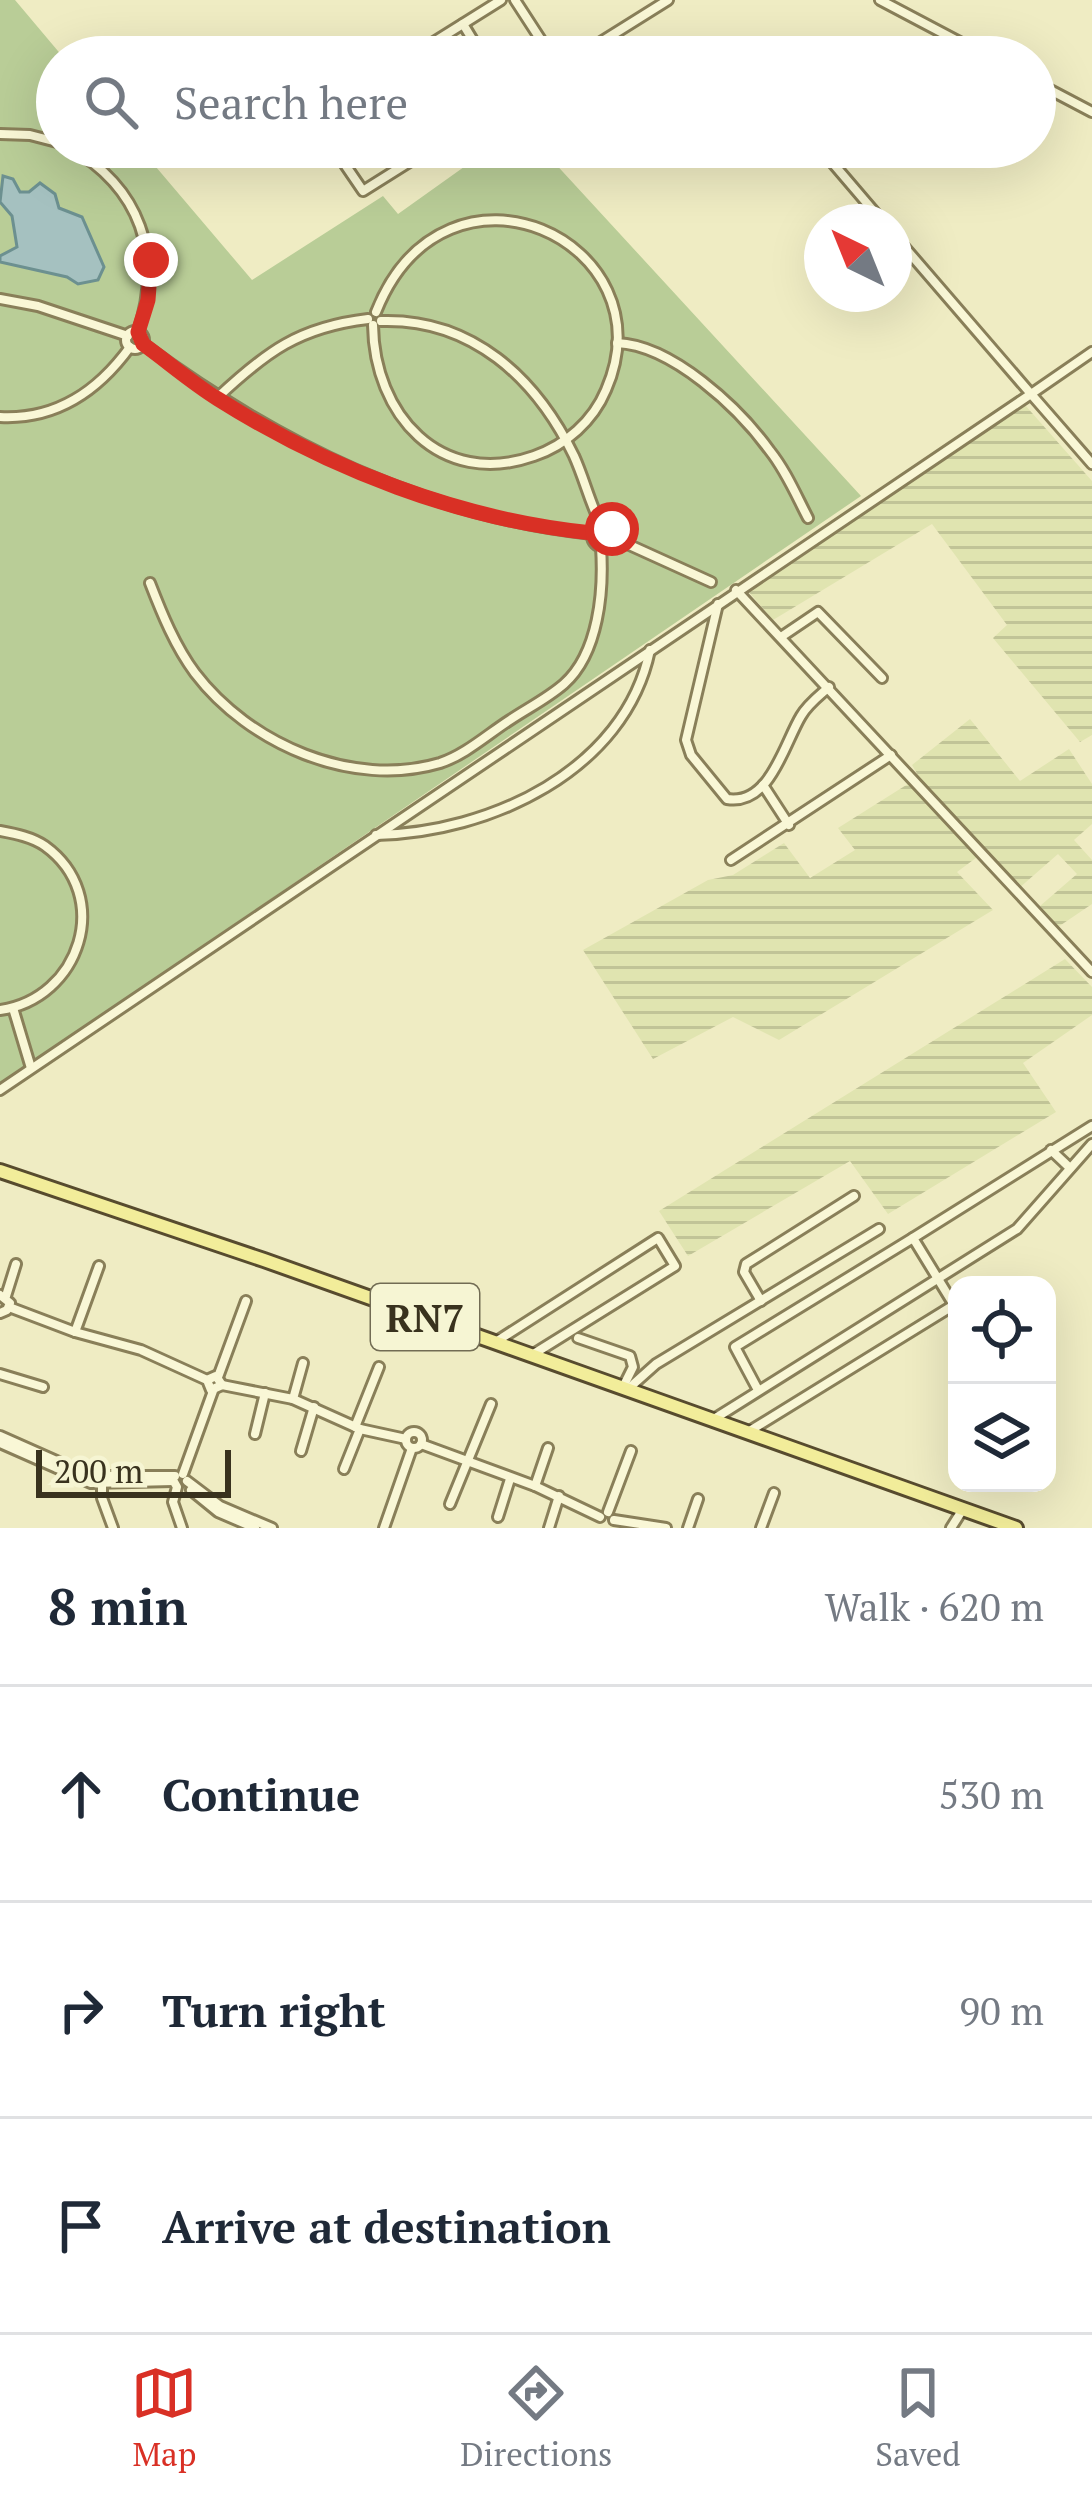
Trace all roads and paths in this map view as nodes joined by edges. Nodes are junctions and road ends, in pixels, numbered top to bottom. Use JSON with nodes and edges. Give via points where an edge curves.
{"nodes":[{"id":1,"x":501,"y":0,"type":"edge"},
{"id":2,"x":515,"y":0,"type":"edge"},
{"id":3,"x":668,"y":0,"type":"edge"},
{"id":4,"x":880,"y":0,"type":"edge"},
{"id":5,"x":463,"y":24,"type":"junction"},
{"id":6,"x":444,"y":36,"type":"edge"},
{"id":7,"x":470,"y":36,"type":"edge"},
{"id":8,"x":538,"y":36,"type":"edge"},
{"id":9,"x":611,"y":36,"type":"edge"},
{"id":10,"x":948,"y":36,"type":"edge"},
{"id":11,"x":1056,"y":93,"type":"edge"},
{"id":12,"x":1092,"y":112,"type":"edge"},
{"id":13,"x":0,"y":134,"type":"edge"},
{"id":14,"x":36,"y":136,"type":"edge"},
{"id":15,"x":100,"y":168,"type":"edge"},
{"id":16,"x":347,"y":168,"type":"edge"},
{"id":17,"x":400,"y":168,"type":"edge"},
{"id":18,"x":837,"y":168,"type":"edge"},
{"id":19,"x":868,"y":204,"type":"edge"},
{"id":20,"x":912,"y":256,"type":"edge"},
{"id":21,"x":0,"y":299,"type":"edge"},
{"id":22,"x":374,"y":320,"type":"junction"},
{"id":23,"x":138,"y":332,"type":"junction"},
{"id":24,"x":129,"y":342,"type":"junction"},
{"id":25,"x":617,"y":343,"type":"junction"},
{"id":26,"x":143,"y":344,"type":"junction"},
{"id":27,"x":1092,"y":352,"type":"edge"},
{"id":28,"x":1031,"y":394,"type":"junction"},
{"id":29,"x":217,"y":398,"type":"junction"},
{"id":30,"x":0,"y":417,"type":"edge"},
{"id":31,"x":566,"y":440,"type":"junction"},
{"id":32,"x":1092,"y":464,"type":"edge"},
{"id":33,"x":808,"y":518,"type":"dead end"},
{"id":34,"x":601,"y":525,"type":"junction"},
{"id":35,"x":592,"y":533,"type":"junction"},
{"id":36,"x":614,"y":538,"type":"junction"},
{"id":37,"x":601,"y":547,"type":"junction"},
{"id":38,"x":711,"y":582,"type":"dead end"},
{"id":39,"x":150,"y":583,"type":"dead end"},
{"id":40,"x":736,"y":590,"type":"junction"},
{"id":41,"x":718,"y":603,"type":"junction"},
{"id":42,"x":781,"y":637,"type":"junction"},
{"id":43,"x":651,"y":649,"type":"junction"},
{"id":44,"x":881,"y":678,"type":"dead end"},
{"id":45,"x":829,"y":687,"type":"junction"},
{"id":46,"x":891,"y":755,"type":"junction"},
{"id":47,"x":763,"y":785,"type":"junction"},
{"id":48,"x":789,"y":825,"type":"junction"},
{"id":49,"x":0,"y":831,"type":"edge"},
{"id":50,"x":375,"y":835,"type":"junction"},
{"id":51,"x":731,"y":860,"type":"dead end"},
{"id":52,"x":1092,"y":972,"type":"edge"},
{"id":53,"x":14,"y":1008,"type":"junction"},
{"id":54,"x":0,"y":1010,"type":"edge"},
{"id":55,"x":31,"y":1068,"type":"junction"},
{"id":56,"x":0,"y":1090,"type":"edge"},
{"id":57,"x":1092,"y":1126,"type":"edge"},
{"id":58,"x":1092,"y":1144,"type":"edge"},
{"id":59,"x":1051,"y":1150,"type":"junction"},
{"id":60,"x":1070,"y":1168,"type":"junction"},
{"id":61,"x":0,"y":1171,"type":"edge"},
{"id":62,"x":854,"y":1196,"type":"dead end"},
{"id":63,"x":879,"y":1229,"type":"dead end"},
{"id":64,"x":913,"y":1238,"type":"junction"},
{"id":65,"x":16,"y":1264,"type":"dead end"},
{"id":66,"x":99,"y":1265,"type":"dead end"},
{"id":67,"x":938,"y":1276,"type":"junction"},
{"id":68,"x":3,"y":1296,"type":"edge"},
{"id":69,"x":761,"y":1300,"type":"junction"},
{"id":70,"x":246,"y":1301,"type":"dead end"},
{"id":71,"x":4,"y":1310,"type":"edge"},
{"id":72,"x":75,"y":1332,"type":"junction"},
{"id":73,"x":578,"y":1338,"type":"dead end"},
{"id":74,"x":495,"y":1342,"type":"junction"},
{"id":75,"x":532,"y":1355,"type":"junction"},
{"id":76,"x":304,"y":1363,"type":"dead end"},
{"id":77,"x":379,"y":1367,"type":"dead end"},
{"id":78,"x":0,"y":1373,"type":"edge"},
{"id":79,"x":218,"y":1384,"type":"junction"},
{"id":80,"x":43,"y":1387,"type":"dead end"},
{"id":81,"x":626,"y":1388,"type":"junction"},
{"id":82,"x":758,"y":1390,"type":"junction"},
{"id":83,"x":265,"y":1393,"type":"junction"},
{"id":84,"x":292,"y":1399,"type":"junction"},
{"id":85,"x":491,"y":1404,"type":"dead end"},
{"id":86,"x":314,"y":1406,"type":"junction"},
{"id":87,"x":714,"y":1419,"type":"junction"},
{"id":88,"x":357,"y":1428,"type":"junction"},
{"id":89,"x":748,"y":1432,"type":"junction"},
{"id":90,"x":255,"y":1434,"type":"dead end"},
{"id":91,"x":0,"y":1440,"type":"edge"},
{"id":92,"x":413,"y":1444,"type":"junction"},
{"id":93,"x":548,"y":1448,"type":"dead end"},
{"id":94,"x":631,"y":1450,"type":"dead end"},
{"id":95,"x":301,"y":1451,"type":"dead end"},
{"id":96,"x":465,"y":1463,"type":"junction"},
{"id":97,"x":344,"y":1469,"type":"dead end"},
{"id":98,"x":510,"y":1479,"type":"junction"},
{"id":99,"x":180,"y":1481,"type":"junction"},
{"id":100,"x":102,"y":1482,"type":"junction"},
{"id":101,"x":535,"y":1486,"type":"junction"},
{"id":102,"x":774,"y":1493,"type":"dead end"},
{"id":103,"x":560,"y":1496,"type":"junction"},
{"id":104,"x":698,"y":1499,"type":"dead end"},
{"id":105,"x":450,"y":1504,"type":"dead end"},
{"id":106,"x":963,"y":1509,"type":"junction"},
{"id":107,"x":498,"y":1516,"type":"dead end"},
{"id":108,"x":986,"y":1517,"type":"junction"},
{"id":109,"x":606,"y":1521,"type":"edge"},
{"id":110,"x":112,"y":1528,"type":"edge"},
{"id":111,"x":182,"y":1528,"type":"edge"},
{"id":112,"x":255,"y":1528,"type":"edge"},
{"id":113,"x":272,"y":1528,"type":"edge"},
{"id":114,"x":384,"y":1528,"type":"edge"},
{"id":115,"x":549,"y":1528,"type":"edge"},
{"id":116,"x":662,"y":1528,"type":"edge"},
{"id":117,"x":688,"y":1528,"type":"edge"},
{"id":118,"x":760,"y":1528,"type":"edge"},
{"id":119,"x":951,"y":1528,"type":"edge"},
{"id":120,"x":973,"y":1528,"type":"edge"},
{"id":121,"x":1016,"y":1528,"type":"edge"}],
"edges":[{"from":1,"to":5,"type":"street"},
{"from":2,"to":8,"type":"street"},
{"from":3,"to":9,"type":"street"},
{"from":4,"to":10,"type":"street"},
{"from":5,"to":6,"type":"street"},
{"from":5,"to":7,"type":"street"},
{"from":11,"to":12,"type":"street"},
{"from":13,"to":14,"type":"street"},
{"from":15,"to":23,"type":"street","via":[[147,241],[151,283]]},
{"from":16,"to":17,"type":"street","via":[[363,191]]},
{"from":18,"to":19,"type":"street"},
{"from":20,"to":28,"type":"street"},
{"from":21,"to":24,"type":"street"},
{"from":22,"to":25,"type":"street","via":[[392,277],[428,240],[460,225],[513,221],[562,239],[588,262],[612,308]]},
{"from":22,"to":29,"type":"street","via":[[298,335]]},
{"from":22,"to":31,"type":"street","via":[[439,327],[500,358]]},
{"from":22,"to":31,"type":"street","via":[[374,360],[386,397],[408,428],[439,450],[494,464],[532,458]]},
{"from":23,"to":24,"type":"street"},
{"from":23,"to":26,"type":"street"},
{"from":24,"to":26,"type":"street"},
{"from":24,"to":30,"type":"street","via":[[104,380],[65,406]]},
{"from":25,"to":31,"type":"street","via":[[603,398]]},
{"from":25,"to":33,"type":"street","via":[[662,357],[732,406],[772,453]]},
{"from":26,"to":29,"type":"street"},
{"from":27,"to":28,"type":"street"},
{"from":28,"to":32,"type":"street"},
{"from":28,"to":40,"type":"street"},
{"from":29,"to":35,"type":"street","via":[[329,457],[452,506]]},
{"from":31,"to":34,"type":"street"},
{"from":34,"to":35,"type":"street"},
{"from":34,"to":36,"type":"street"},
{"from":35,"to":37,"type":"street"},
{"from":36,"to":37,"type":"street"},
{"from":36,"to":38,"type":"street"},
{"from":37,"to":39,"type":"street","via":[[598,611],[576,671],[458,754],[423,766],[337,765],[259,729],[195,672]]},
{"from":40,"to":41,"type":"street"},
{"from":40,"to":42,"type":"street"},
{"from":41,"to":43,"type":"street"},
{"from":41,"to":47,"type":"street","via":[[687,748],[727,799],[744,799]]},
{"from":42,"to":44,"type":"street","via":[[818,612]]},
{"from":42,"to":45,"type":"street"},
{"from":43,"to":50,"type":"street"},
{"from":43,"to":50,"type":"street","via":[[645,676],[610,730],[542,790],[448,829]]},
{"from":45,"to":46,"type":"street"},
{"from":45,"to":47,"type":"street","via":[[802,715]]},
{"from":46,"to":48,"type":"street"},
{"from":46,"to":52,"type":"street"},
{"from":47,"to":48,"type":"street"},
{"from":48,"to":51,"type":"street"},
{"from":49,"to":53,"type":"street","via":[[59,858],[75,881],[84,927],[67,972]]},
{"from":50,"to":55,"type":"street"},
{"from":53,"to":54,"type":"street"},
{"from":53,"to":55,"type":"street"},
{"from":55,"to":56,"type":"street"},
{"from":57,"to":59,"type":"street"},
{"from":58,"to":60,"type":"street"},
{"from":59,"to":60,"type":"street"},
{"from":59,"to":64,"type":"street"},
{"from":60,"to":67,"type":"street","via":[[1017,1229]]},
{"from":61,"to":74,"type":"main road","number":"RN7"},
{"from":62,"to":69,"type":"street","via":[[746,1264]]},
{"from":63,"to":69,"type":"street"},
{"from":64,"to":67,"type":"street"},
{"from":64,"to":82,"type":"street","via":[[735,1346]]},
{"from":65,"to":68,"type":"street"},
{"from":66,"to":72,"type":"street"},
{"from":67,"to":82,"type":"street"},
{"from":67,"to":89,"type":"street","via":[[954,1305]]},
{"from":68,"to":71,"type":"street"},
{"from":69,"to":81,"type":"street"},
{"from":70,"to":79,"type":"street"},
{"from":71,"to":72,"type":"street"},
{"from":72,"to":79,"type":"street"},
{"from":73,"to":81,"type":"street","via":[[630,1357]]},
{"from":74,"to":75,"type":"main road","number":"RN7"},
{"from":74,"to":75,"type":"street","via":[[658,1238],[675,1266]]},
{"from":75,"to":81,"type":"main road","number":"RN7"},
{"from":76,"to":84,"type":"street"},
{"from":77,"to":88,"type":"street"},
{"from":78,"to":80,"type":"street"},
{"from":79,"to":83,"type":"street"},
{"from":79,"to":99,"type":"street"},
{"from":81,"to":87,"type":"main road","number":"RN7"},
{"from":82,"to":87,"type":"street"},
{"from":83,"to":84,"type":"street"},
{"from":83,"to":90,"type":"street"},
{"from":84,"to":86,"type":"street"},
{"from":85,"to":96,"type":"street"},
{"from":86,"to":88,"type":"street"},
{"from":86,"to":95,"type":"street"},
{"from":87,"to":89,"type":"main road","number":"RN7"},
{"from":88,"to":92,"type":"street"},
{"from":88,"to":97,"type":"street"},
{"from":89,"to":106,"type":"main road","number":"RN7"},
{"from":91,"to":100,"type":"street"},
{"from":92,"to":96,"type":"street"},
{"from":92,"to":114,"type":"street"},
{"from":93,"to":101,"type":"street"},
{"from":94,"to":109,"type":"street"},
{"from":96,"to":98,"type":"street"},
{"from":96,"to":105,"type":"street"},
{"from":98,"to":101,"type":"street"},
{"from":98,"to":107,"type":"street"},
{"from":99,"to":100,"type":"street"},
{"from":99,"to":111,"type":"street","via":[[173,1502]]},
{"from":99,"to":112,"type":"street","via":[[218,1512]]},
{"from":99,"to":113,"type":"street"},
{"from":100,"to":110,"type":"street"},
{"from":101,"to":103,"type":"street"},
{"from":102,"to":118,"type":"street"},
{"from":103,"to":109,"type":"street"},
{"from":103,"to":115,"type":"street"},
{"from":104,"to":117,"type":"street"},
{"from":106,"to":108,"type":"main road","number":"RN7"},
{"from":106,"to":119,"type":"street"},
{"from":108,"to":120,"type":"street"},
{"from":108,"to":121,"type":"main road","number":"RN7"},
{"from":109,"to":116,"type":"street"}]}
